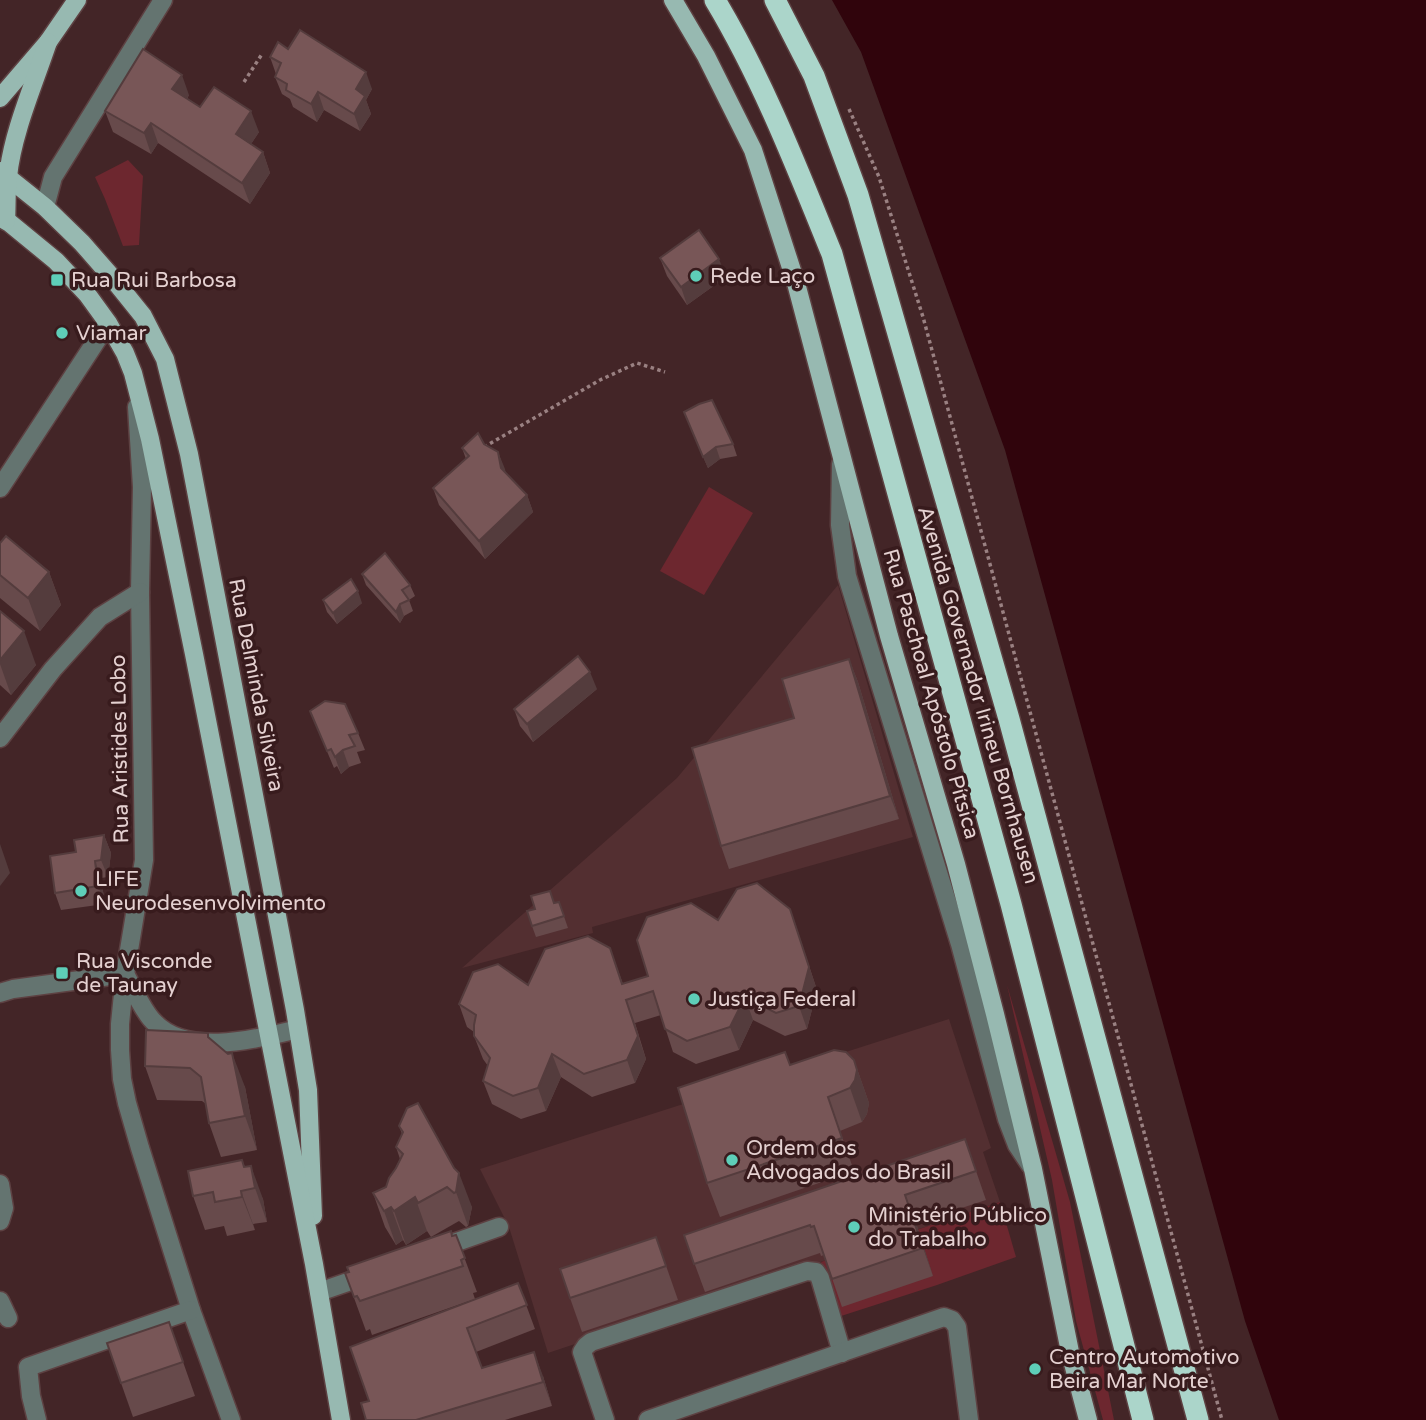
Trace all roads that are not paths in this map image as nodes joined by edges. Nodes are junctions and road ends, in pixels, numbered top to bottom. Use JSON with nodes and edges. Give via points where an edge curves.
{"nodes":[{"id":1,"x":77,"y":0,"type":"edge"},
{"id":2,"x":163,"y":0,"type":"edge"},
{"id":3,"x":673,"y":0,"type":"edge"},
{"id":4,"x":715,"y":0,"type":"edge"},
{"id":5,"x":775,"y":0,"type":"edge"},
{"id":6,"x":48,"y":43,"type":"junction"},
{"id":7,"x":0,"y":98,"type":"edge"},
{"id":8,"x":4,"y":174,"type":"edge"},
{"id":9,"x":45,"y":207,"type":"junction"},
{"id":10,"x":3,"y":218,"type":"edge"},
{"id":11,"x":82,"y":243,"type":"junction"},
{"id":12,"x":35,"y":244,"type":"junction"},
{"id":13,"x":108,"y":323,"type":"junction"},
{"id":14,"x":139,"y":394,"type":"junction"},
{"id":15,"x":841,"y":454,"type":"junction"},
{"id":16,"x":0,"y":488,"type":"edge"},
{"id":17,"x":140,"y":592,"type":"junction"},
{"id":18,"x":0,"y":738,"type":"edge"},
{"id":19,"x":125,"y":974,"type":"junction"},
{"id":20,"x":0,"y":993,"type":"edge"},
{"id":21,"x":298,"y":1029,"type":"junction"},
{"id":22,"x":268,"y":1036,"type":"junction"},
{"id":23,"x":1033,"y":1169,"type":"junction"},
{"id":24,"x":0,"y":1184,"type":"edge"},
{"id":25,"x":0,"y":1221,"type":"edge"},
{"id":26,"x":499,"y":1227,"type":"dead end"},
{"id":27,"x":422,"y":1255,"type":"edge"},
{"id":28,"x":314,"y":1264,"type":"junction"},
{"id":29,"x":383,"y":1269,"type":"edge"},
{"id":30,"x":318,"y":1293,"type":"junction"},
{"id":31,"x":191,"y":1310,"type":"junction"},
{"id":32,"x":842,"y":1353,"type":"junction"},
{"id":33,"x":1127,"y":1356,"type":"junction"},
{"id":34,"x":37,"y":1420,"type":"edge"},
{"id":35,"x":231,"y":1420,"type":"edge"},
{"id":36,"x":341,"y":1420,"type":"edge"},
{"id":37,"x":606,"y":1420,"type":"edge"},
{"id":38,"x":648,"y":1420,"type":"edge"},
{"id":39,"x":970,"y":1420,"type":"edge"},
{"id":40,"x":1088,"y":1420,"type":"edge"},
{"id":41,"x":1133,"y":1420,"type":"edge"},
{"id":42,"x":1143,"y":1420,"type":"edge"},
{"id":43,"x":1198,"y":1420,"type":"edge"}],
"edges":[{"from":1,"to":6,"type":"main road"},
{"from":2,"to":9,"type":"street","via":[[53,177]]},
{"from":3,"to":15,"type":"main road","name":"Rua Paschoal Apóstolo Pítsica","via":[[753,150],[796,283]]},
{"from":4,"to":33,"type":"highway","name":"Avenida Governador Irineu Bornhausen","via":[[768,103],[832,254],[1011,904]]},
{"from":5,"to":43,"type":"highway","name":"Avenida Governador Irineu Bornhausen","via":[[814,76],[858,195],[1009,719]]},
{"from":6,"to":7,"type":"main road"},
{"from":6,"to":8,"type":"main road"},
{"from":8,"to":9,"type":"main road","name":"Rua Delminda Silveira"},
{"from":8,"to":10,"type":"main road"},
{"from":9,"to":11,"type":"main road","name":"Rua Delminda Silveira"},
{"from":10,"to":12,"type":"main road","name":"Rua Delminda Silveira"},
{"from":11,"to":12,"type":"main road","via":[[59,249]]},
{"from":11,"to":21,"type":"main road","name":"Rua Delminda Silveira","via":[[143,316],[165,359],[189,454]]},
{"from":12,"to":13,"type":"main road","name":"Rua Delminda Silveira","via":[[87,294]]},
{"from":13,"to":14,"type":"main road","name":"Rua Delminda Silveira","via":[[125,353]]},
{"from":13,"to":16,"type":"street"},
{"from":14,"to":17,"type":"street","name":"Rua Aristides Lobo"},
{"from":14,"to":22,"type":"main road","name":"Rua Delminda Silveira"},
{"from":15,"to":23,"type":"main road","name":"Rua Paschoal Apóstolo Pítsica","via":[[956,864]]},
{"from":15,"to":23,"type":"street","via":[[840,525],[847,576],[960,944],[1007,1119],[1017,1146]]},
{"from":17,"to":18,"type":"street","via":[[100,617]]},
{"from":17,"to":19,"type":"street","name":"Rua Aristides Lobo","via":[[144,860]]},
{"from":19,"to":20,"type":"street"},
{"from":19,"to":22,"type":"street","via":[[152,1021],[172,1037],[202,1044]]},
{"from":19,"to":31,"type":"street","name":"Rua Aristides Lobo","via":[[120,1024],[122,1079]]},
{"from":21,"to":22,"type":"street"},
{"from":21,"to":28,"type":"main road","name":"Rua Delminda Silveira","via":[[310,1119]]},
{"from":22,"to":28,"type":"main road","name":"Rua Delminda Silveira"},
{"from":23,"to":40,"type":"main road","name":"Rua Paschoal Apóstolo Pítsica"},
{"from":24,"to":25,"type":"street","via":[[4,1208]]},
{"from":26,"to":27,"type":"street"},
{"from":28,"to":30,"type":"main road","name":"Rua Delminda Silveira"},
{"from":29,"to":30,"type":"street"},
{"from":30,"to":36,"type":"main road","name":"Rua Delminda Silveira"},
{"from":31,"to":34,"type":"street","via":[[28,1367]]},
{"from":31,"to":35,"type":"street","name":"Rua Aristides Lobo"},
{"from":32,"to":37,"type":"street","via":[[820,1279],[816,1272],[807,1271],[591,1342],[582,1352]]},
{"from":32,"to":38,"type":"street"},
{"from":32,"to":39,"type":"street","via":[[944,1317],[952,1320],[957,1327]]},
{"from":33,"to":41,"type":"highway"},
{"from":33,"to":42,"type":"highway","name":"Avenida Governador Irineu Bornhausen"}]}
